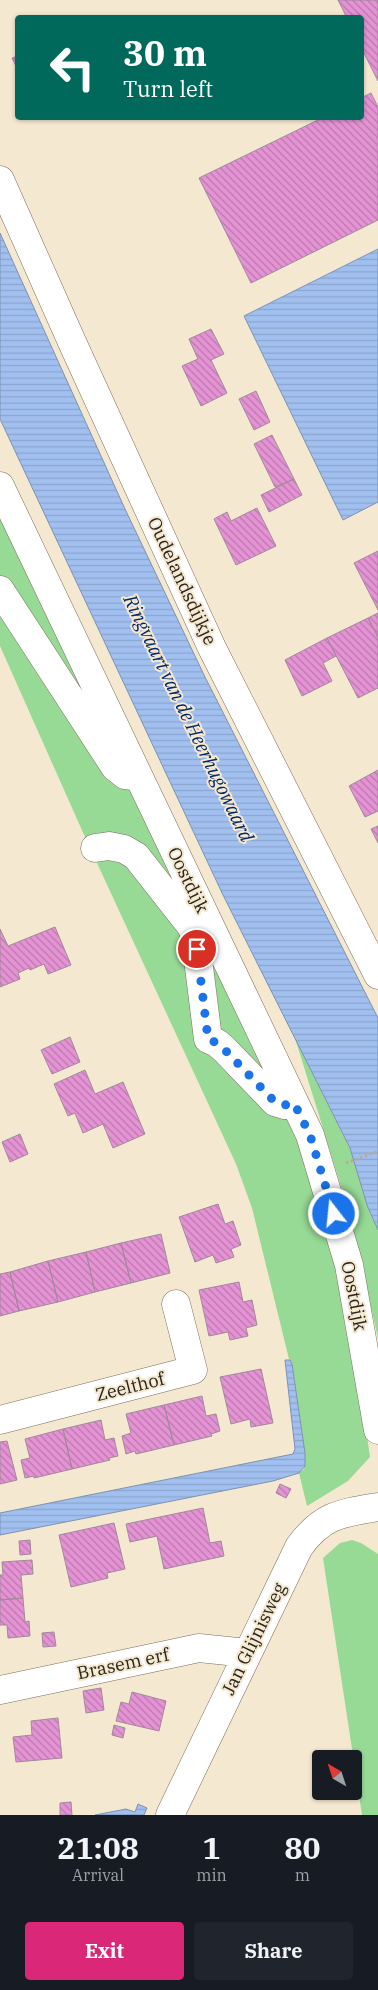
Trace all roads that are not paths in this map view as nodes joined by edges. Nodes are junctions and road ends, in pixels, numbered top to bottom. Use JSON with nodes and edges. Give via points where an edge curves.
{"nodes":[{"id":1,"x":0,"y":180,"type":"edge"},
{"id":2,"x":0,"y":486,"type":"edge"},
{"id":3,"x":0,"y":590,"type":"edge"},
{"id":4,"x":138,"y":776,"type":"junction"},
{"id":5,"x":95,"y":848,"type":"dead end"},
{"id":6,"x":199,"y":922,"type":"junction"},
{"id":7,"x":378,"y":975,"type":"edge"},
{"id":8,"x":294,"y":1103,"type":"junction"},
{"id":9,"x":176,"y":1304,"type":"dead end"},
{"id":10,"x":0,"y":1420,"type":"edge"},
{"id":11,"x":378,"y":1430,"type":"edge"},
{"id":12,"x":378,"y":1507,"type":"edge"},
{"id":13,"x":247,"y":1653,"type":"junction"},
{"id":14,"x":0,"y":1690,"type":"edge"},
{"id":15,"x":170,"y":1815,"type":"edge"}],
"edges":[{"from":1,"to":7,"type":"street","name":"Oudelandsdijkje","via":[[212,648]]},
{"from":2,"to":4,"type":"street","name":"Oostdijk"},
{"from":3,"to":4,"type":"street","via":[[114,767],[125,775]]},
{"from":4,"to":6,"type":"street","name":"Oostdijk"},
{"from":5,"to":6,"type":"street","via":[[109,846],[136,856]]},
{"from":6,"to":8,"type":"street","name":"Oostdijk"},
{"from":6,"to":8,"type":"street","via":[[195,935],[208,1039],[224,1049],[275,1102]]},
{"from":8,"to":11,"type":"street","name":"Oostdijk","via":[[317,1155],[349,1265]]},
{"from":9,"to":10,"type":"street","name":"Zeelthof","via":[[194,1370]]},
{"from":12,"to":13,"type":"street","name":"Jan Glijnisweg","via":[[340,1513],[307,1536]]},
{"from":13,"to":14,"type":"street","name":"Brasem erf","via":[[200,1648]]},
{"from":13,"to":15,"type":"street","name":"Jan Glijnisweg"}]}
